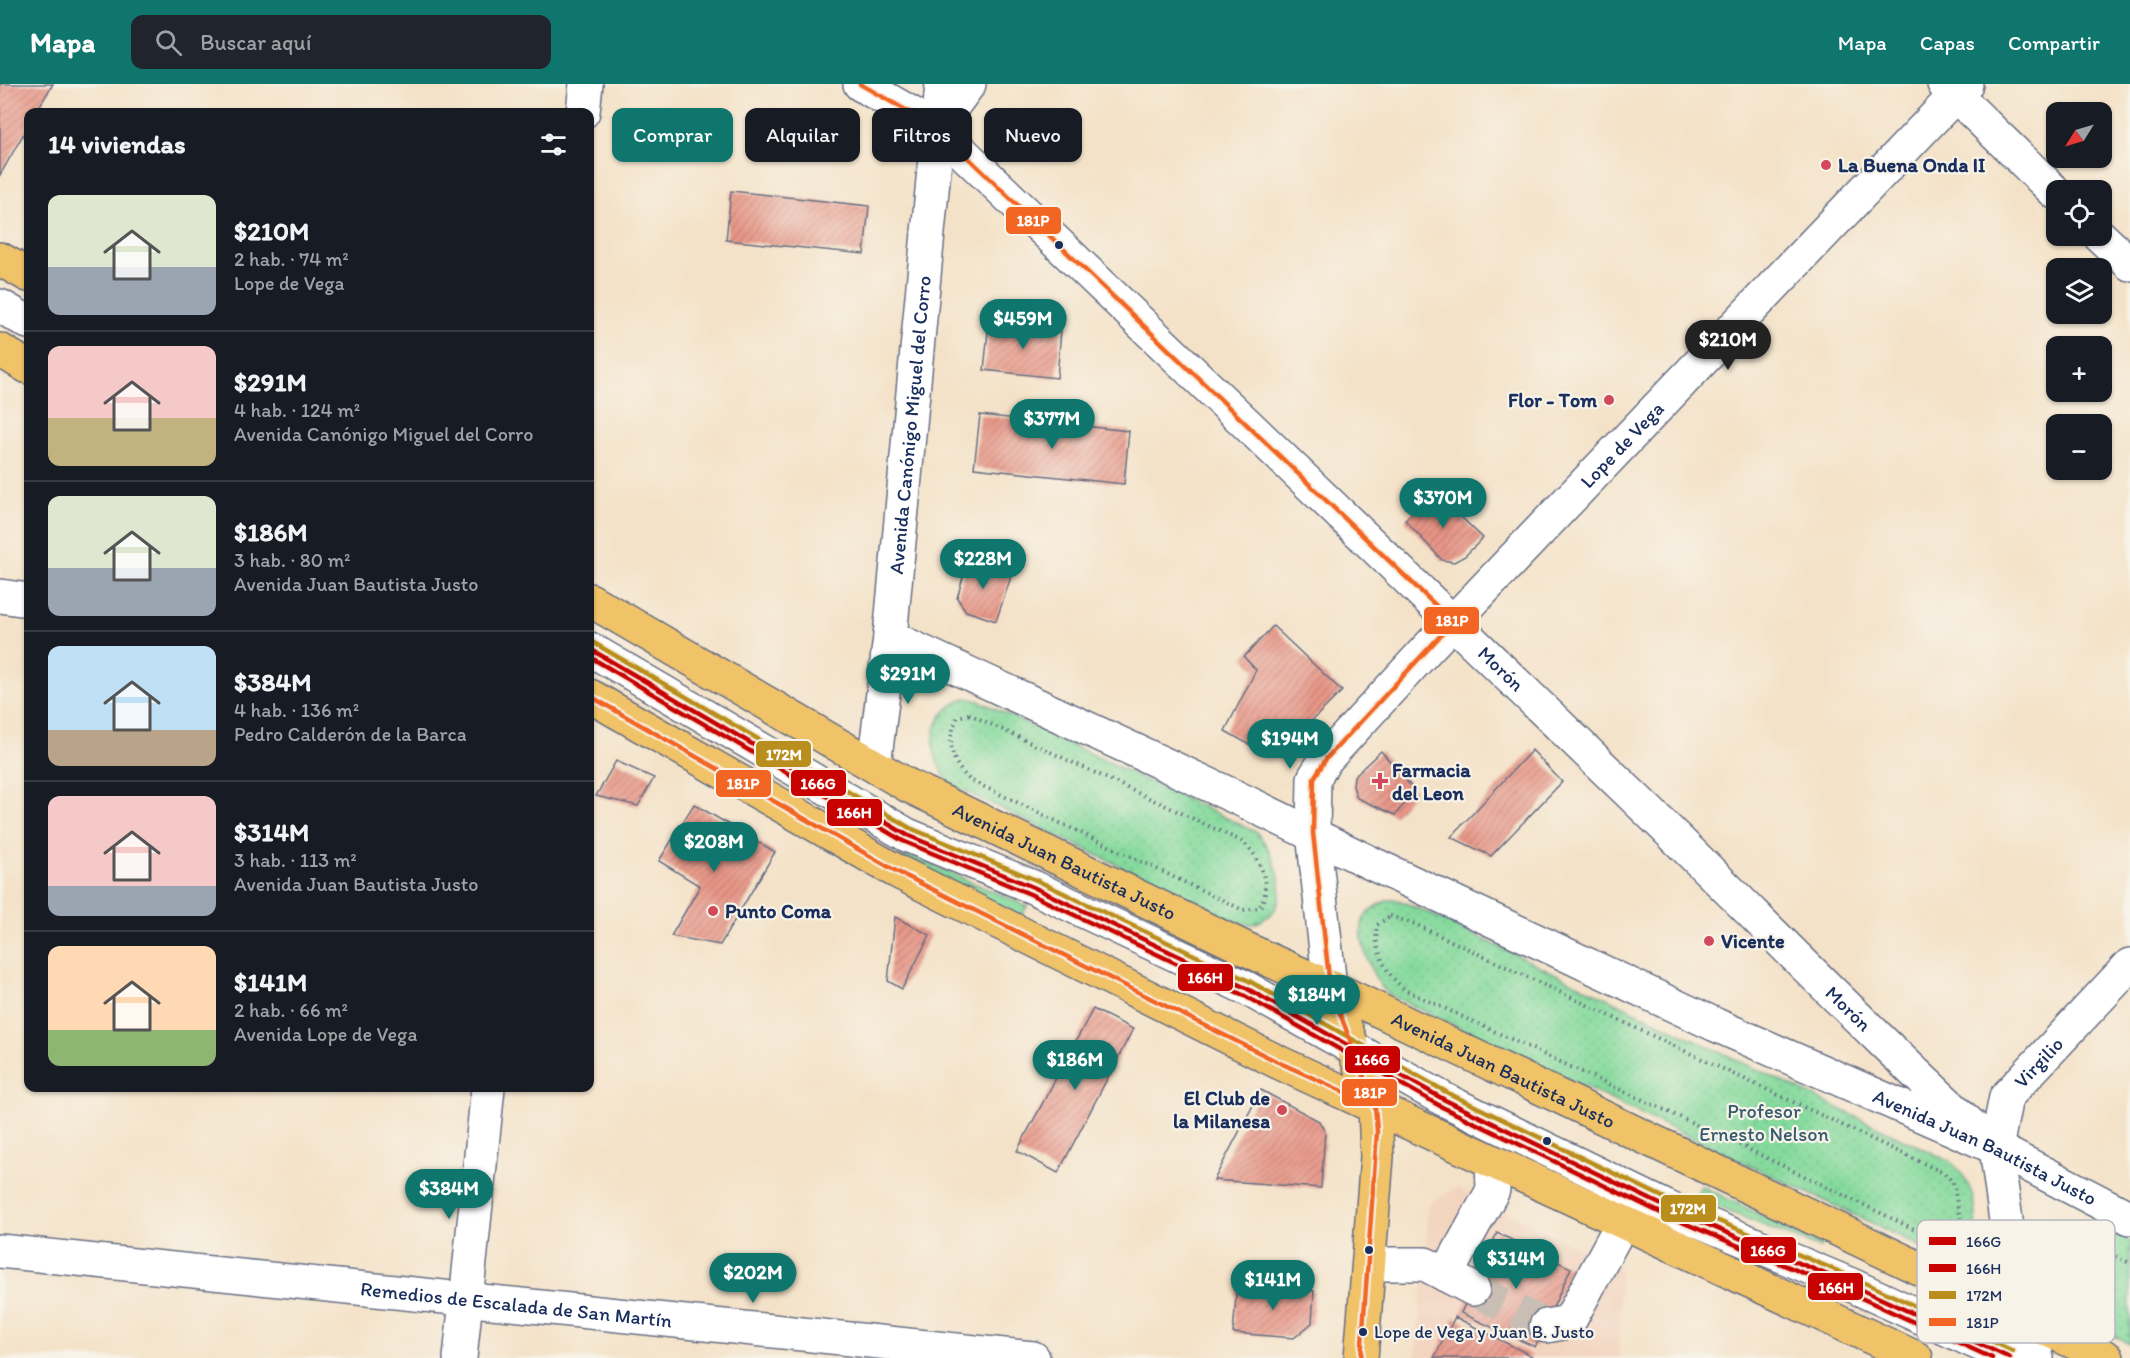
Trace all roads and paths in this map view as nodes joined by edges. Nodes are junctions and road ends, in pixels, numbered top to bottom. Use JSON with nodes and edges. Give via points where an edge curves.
{"nodes":[{"id":1,"x":586,"y":84,"type":"edge"},
{"id":2,"x":860,"y":84,"type":"edge"},
{"id":3,"x":942,"y":84,"type":"edge"},
{"id":4,"x":969,"y":84,"type":"edge"},
{"id":5,"x":1955,"y":88,"type":"edge"},
{"id":6,"x":583,"y":108,"type":"edge"},
{"id":7,"x":902,"y":108,"type":"edge"},
{"id":8,"x":939,"y":108,"type":"edge"},
{"id":9,"x":952,"y":108,"type":"edge"},
{"id":10,"x":934,"y":162,"type":"edge"},
{"id":11,"x":972,"y":162,"type":"edge"},
{"id":12,"x":2046,"y":184,"type":"edge"},
{"id":13,"x":2111,"y":246,"type":"edge"},
{"id":14,"x":0,"y":259,"type":"edge"},
{"id":15,"x":2130,"y":264,"type":"edge"},
{"id":16,"x":24,"y":273,"type":"edge"},
{"id":17,"x":0,"y":306,"type":"edge"},
{"id":18,"x":24,"y":320,"type":"edge"},
{"id":19,"x":0,"y":350,"type":"edge"},
{"id":20,"x":24,"y":365,"type":"edge"},
{"id":21,"x":0,"y":596,"type":"edge"},
{"id":22,"x":24,"y":599,"type":"edge"},
{"id":23,"x":594,"y":602,"type":"edge"},
{"id":24,"x":1453,"y":622,"type":"junction"},
{"id":25,"x":890,"y":638,"type":"junction"},
{"id":26,"x":594,"y":651,"type":"edge"},
{"id":27,"x":594,"y":698,"type":"edge"},
{"id":28,"x":874,"y":765,"type":"junction"},
{"id":29,"x":1312,"y":833,"type":"junction"},
{"id":30,"x":1251,"y":911,"type":"joint"},
{"id":31,"x":2130,"y":965,"type":"edge"},
{"id":32,"x":1330,"y":987,"type":"junction"},
{"id":33,"x":1353,"y":1049,"type":"junction"},
{"id":34,"x":488,"y":1092,"type":"edge"},
{"id":35,"x":1375,"y":1106,"type":"junction"},
{"id":36,"x":1996,"y":1148,"type":"junction"},
{"id":37,"x":1492,"y":1162,"type":"junction"},
{"id":38,"x":2130,"y":1218,"type":"edge"},
{"id":39,"x":1961,"y":1220,"type":"edge"},
{"id":40,"x":2006,"y":1220,"type":"edge"},
{"id":41,"x":1622,"y":1223,"type":"junction"},
{"id":42,"x":1917,"y":1231,"type":"edge"},
{"id":43,"x":0,"y":1251,"type":"edge"},
{"id":44,"x":2115,"y":1257,"type":"edge"},
{"id":45,"x":2130,"y":1263,"type":"edge"},
{"id":46,"x":1369,"y":1264,"type":"junction"},
{"id":47,"x":1917,"y":1267,"type":"edge"},
{"id":48,"x":467,"y":1300,"type":"junction"},
{"id":49,"x":1917,"y":1315,"type":"edge"},
{"id":50,"x":1546,"y":1326,"type":"dead end"},
{"id":51,"x":1977,"y":1343,"type":"edge"},
{"id":52,"x":2032,"y":1343,"type":"edge"},
{"id":53,"x":2076,"y":1343,"type":"edge"},
{"id":54,"x":460,"y":1358,"type":"edge"},
{"id":55,"x":1033,"y":1358,"type":"edge"},
{"id":56,"x":1361,"y":1358,"type":"edge"},
{"id":57,"x":1916,"y":1358,"type":"edge"},
{"id":58,"x":2010,"y":1358,"type":"edge"},
{"id":59,"x":2037,"y":1358,"type":"edge"},
{"id":60,"x":2107,"y":1358,"type":"edge"}],
"edges":[{"from":1,"to":6,"type":"street"},
{"from":2,"to":7,"type":"street","name":"Morón"},
{"from":3,"to":8,"type":"street","name":"Avenida Canónigo Miguel del Corro"},
{"from":4,"to":9,"type":"street"},
{"from":5,"to":12,"type":"street"},
{"from":5,"to":24,"type":"street","name":"Lope de Vega"},
{"from":10,"to":25,"type":"street","name":"Avenida Canónigo Miguel del Corro"},
{"from":11,"to":24,"type":"street","name":"Morón"},
{"from":13,"to":15,"type":"street"},
{"from":14,"to":16,"type":"main road"},
{"from":17,"to":18,"type":"street"},
{"from":19,"to":20,"type":"main road"},
{"from":21,"to":22,"type":"street"},
{"from":23,"to":28,"type":"main road","name":"Avenida Juan Bautista Justo"},
{"from":24,"to":29,"type":"street","name":"Lope de Vega","via":[[1326,759],[1314,778]]},
{"from":24,"to":36,"type":"street","name":"Morón","via":[[1770,928],[1922,1081]]},
{"from":25,"to":28,"type":"street","name":"Avenida Canónigo Miguel del Corro"},
{"from":25,"to":29,"type":"street","name":"Avenida Juan Bautista Justo"},
{"from":26,"to":33,"type":"street","via":[[907,835],[1033,887],[1246,988]]},
{"from":27,"to":35,"type":"main road","via":[[896,872],[1278,1062]]},
{"from":28,"to":32,"type":"main road","name":"Avenida Juan Bautista Justo","via":[[933,798]]},
{"from":29,"to":32,"type":"street","name":"Lope de Vega"},
{"from":29,"to":36,"type":"street","name":"Avenida Juan Bautista Justo","via":[[1716,1025]]},
{"from":30,"to":30,"type":"path","via":[[970,780],[951,757],[957,717],[969,714],[982,719],[1241,840],[1256,856],[1266,893],[1259,908]]},
{"from":31,"to":36,"type":"street","name":"Virgilio","via":[[2006,1097]]},
{"from":32,"to":33,"type":"main road"},
{"from":32,"to":47,"type":"main road","name":"Avenida Juan Bautista Justo"},
{"from":33,"to":35,"type":"main road"},
{"from":33,"to":49,"type":"street","via":[[1445,1100],[1668,1208]]},
{"from":34,"to":48,"type":"street"},
{"from":35,"to":37,"type":"main road"},
{"from":35,"to":46,"type":"main road","via":[[1377,1157]]},
{"from":36,"to":38,"type":"street","name":"Avenida Juan Bautista Justo"},
{"from":36,"to":40,"type":"street","name":"Virgilio"},
{"from":37,"to":41,"type":"main road"},
{"from":37,"to":46,"type":"street","via":[[1493,1190],[1460,1282],[1425,1264]]},
{"from":39,"to":42,"type":"path","via":[[1953,1182],[1944,1173],[1401,918],[1390,916],[1377,925],[1386,971],[1407,991]]},
{"from":41,"to":50,"type":"street","via":[[1569,1322]]},
{"from":41,"to":57,"type":"main road"},
{"from":43,"to":48,"type":"street","name":"Remedios de Escalada de San Martín"},
{"from":44,"to":45,"type":"path"},
{"from":46,"to":56,"type":"main road"},
{"from":48,"to":54,"type":"street"},
{"from":48,"to":55,"type":"street","name":"Remedios de Escalada de San Martín"},
{"from":51,"to":58,"type":"street"},
{"from":52,"to":59,"type":"street","name":"Virgilio"},
{"from":53,"to":60,"type":"main road","name":"Avenida Juan Bautista Justo"}]}
